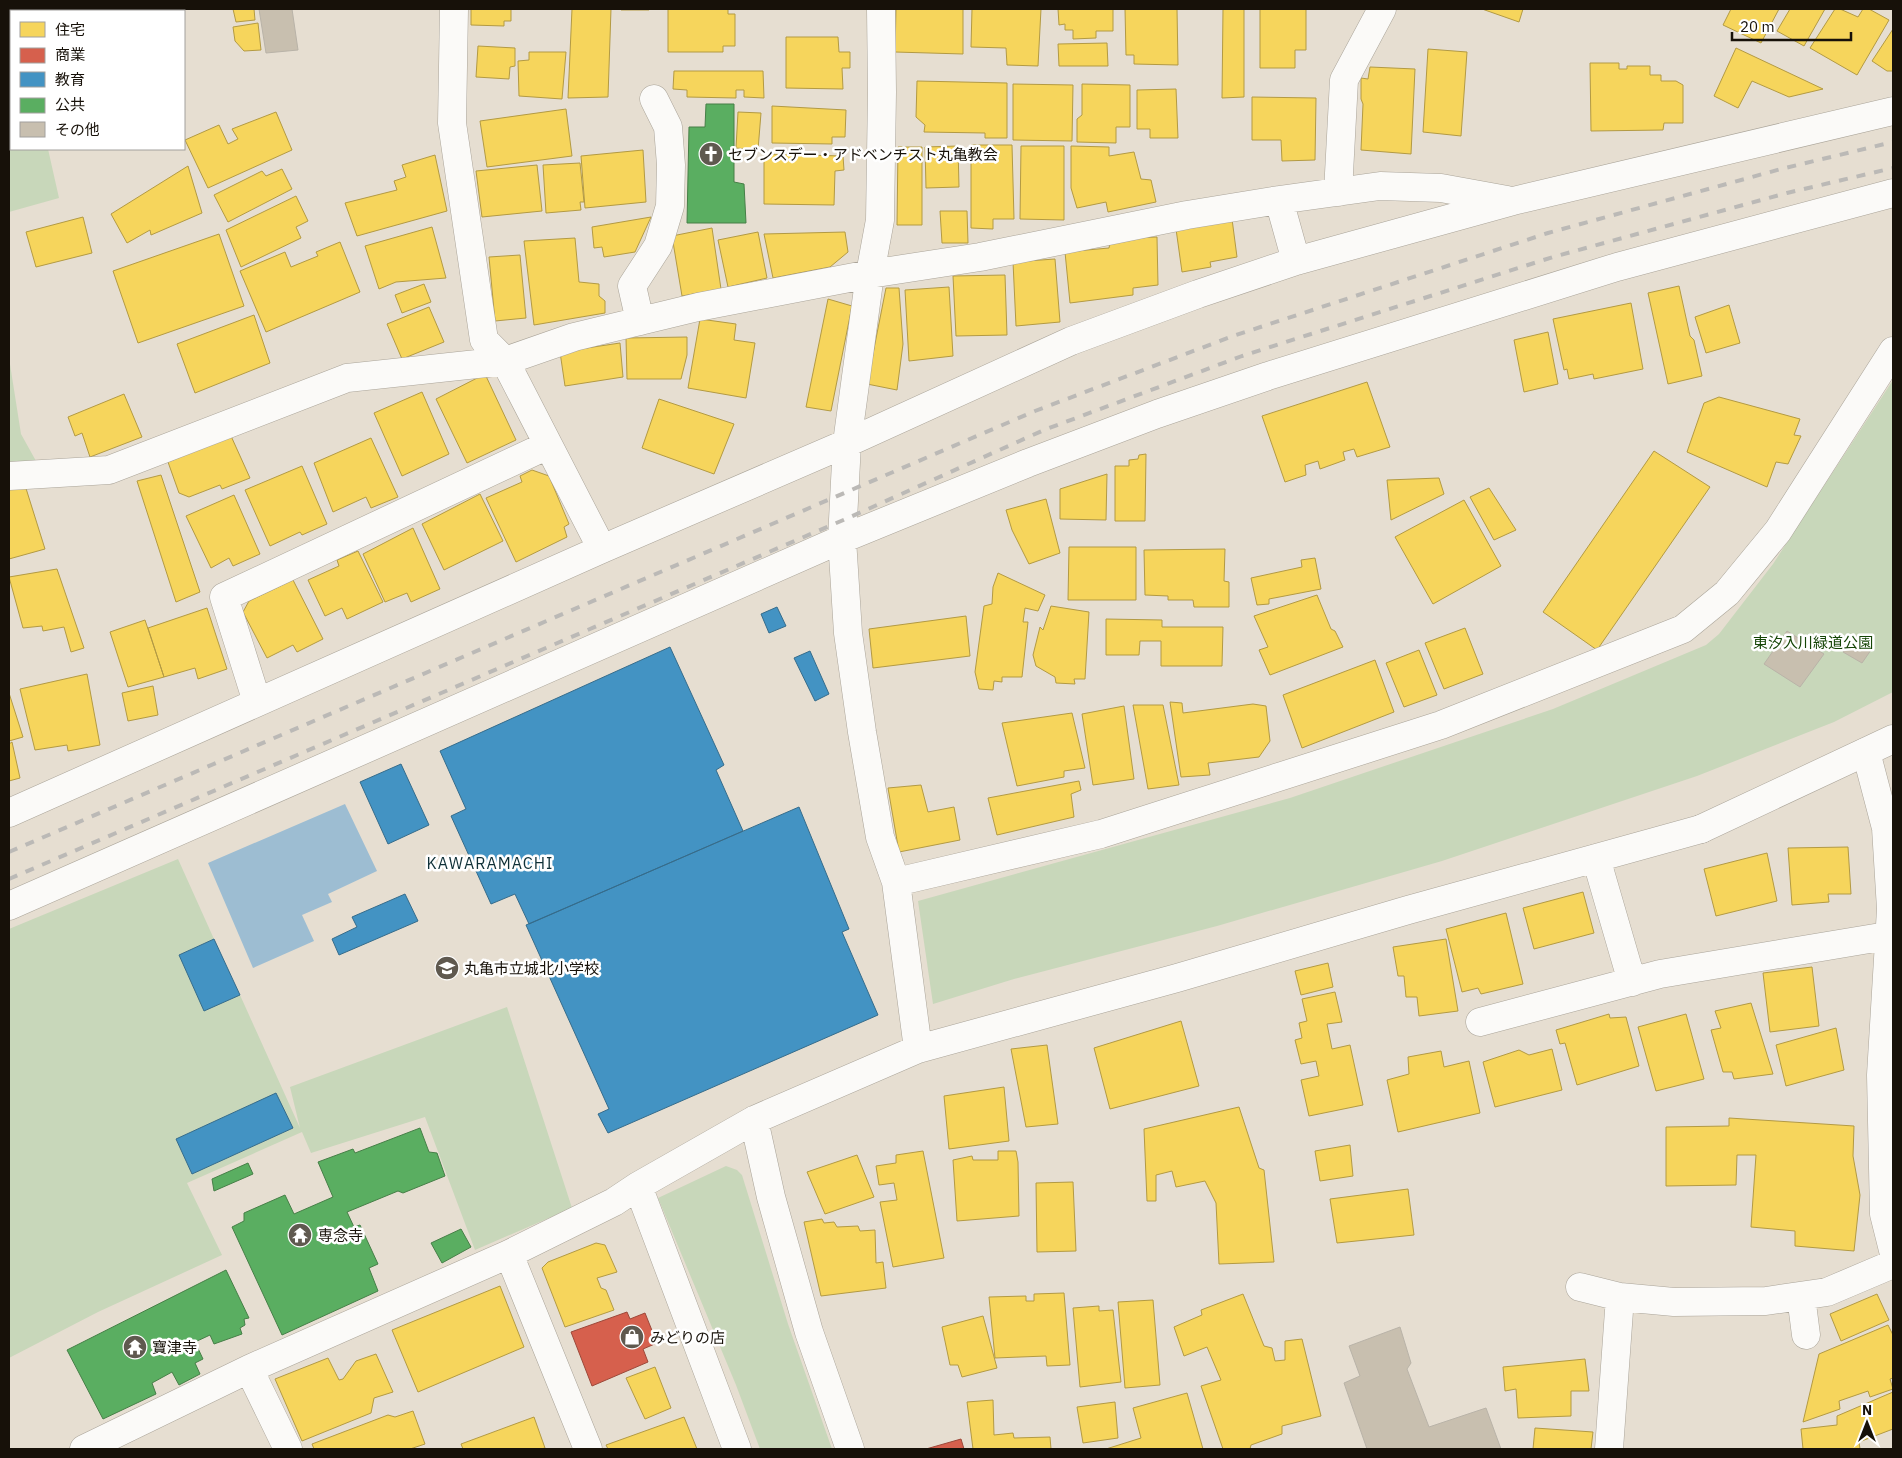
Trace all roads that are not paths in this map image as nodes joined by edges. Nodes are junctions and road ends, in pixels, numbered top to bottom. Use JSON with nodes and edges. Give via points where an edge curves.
{"nodes":[{"id":1,"x":454,"y":9,"type":"edge"},
{"id":2,"x":881,"y":9,"type":"edge"},
{"id":3,"x":1382,"y":9,"type":"edge"},
{"id":4,"x":654,"y":99,"type":"dead end"},
{"id":5,"x":1893,"y":110,"type":"edge"},
{"id":6,"x":1338,"y":192,"type":"junction"},
{"id":7,"x":1893,"y":193,"type":"edge"},
{"id":8,"x":1279,"y":200,"type":"junction"},
{"id":9,"x":1513,"y":201,"type":"junction"},
{"id":10,"x":1296,"y":261,"type":"junction"},
{"id":11,"x":870,"y":274,"type":"junction"},
{"id":12,"x":640,"y":321,"type":"junction"},
{"id":13,"x":1893,"y":351,"type":"edge"},
{"id":14,"x":505,"y":361,"type":"junction"},
{"id":15,"x":847,"y":443,"type":"junction"},
{"id":16,"x":548,"y":445,"type":"junction"},
{"id":17,"x":9,"y":476,"type":"edge"},
{"id":18,"x":842,"y":539,"type":"junction"},
{"id":19,"x":602,"y":549,"type":"junction"},
{"id":20,"x":257,"y":702,"type":"junction"},
{"id":21,"x":1893,"y":738,"type":"edge"},
{"id":22,"x":1866,"y":752,"type":"junction"},
{"id":23,"x":9,"y":813,"type":"edge"},
{"id":24,"x":1596,"y":858,"type":"junction"},
{"id":25,"x":896,"y":882,"type":"junction"},
{"id":26,"x":9,"y":906,"type":"edge"},
{"id":27,"x":1892,"y":934,"type":"edge"},
{"id":28,"x":1632,"y":982,"type":"junction"},
{"id":29,"x":1480,"y":1022,"type":"dead end"},
{"id":30,"x":918,"y":1049,"type":"junction"},
{"id":31,"x":754,"y":1120,"type":"junction"},
{"id":32,"x":638,"y":1186,"type":"junction"},
{"id":33,"x":1893,"y":1250,"type":"edge"},
{"id":34,"x":509,"y":1254,"type":"junction"},
{"id":35,"x":1893,"y":1264,"type":"edge"},
{"id":36,"x":1580,"y":1287,"type":"dead end"},
{"id":37,"x":1801,"y":1296,"type":"junction"},
{"id":38,"x":1620,"y":1297,"type":"junction"},
{"id":39,"x":1806,"y":1335,"type":"dead end"},
{"id":40,"x":249,"y":1369,"type":"junction"},
{"id":41,"x":84,"y":1449,"type":"edge"},
{"id":42,"x":288,"y":1449,"type":"edge"},
{"id":43,"x":588,"y":1449,"type":"edge"},
{"id":44,"x":737,"y":1449,"type":"edge"},
{"id":45,"x":850,"y":1449,"type":"edge"},
{"id":46,"x":1609,"y":1449,"type":"edge"}],
"edges":[{"from":1,"to":14,"type":"street","via":[[452,123],[484,340]]},
{"from":2,"to":11,"type":"street","via":[[880,220]]},
{"from":3,"to":6,"type":"street","via":[[1344,80]]},
{"from":4,"to":12,"type":"street","via":[[668,127],[670,206],[658,246],[632,286]]},
{"from":5,"to":9,"type":"street"},
{"from":6,"to":8,"type":"street"},
{"from":6,"to":9,"type":"street","via":[[1380,186],[1442,188]]},
{"from":7,"to":18,"type":"street","via":[[1617,267],[1268,376],[1028,463]]},
{"from":8,"to":10,"type":"street"},
{"from":8,"to":11,"type":"street","via":[[1187,215],[980,258]]},
{"from":9,"to":10,"type":"street"},
{"from":10,"to":15,"type":"street","via":[[1071,341]]},
{"from":11,"to":12,"type":"street"},
{"from":11,"to":15,"type":"street"},
{"from":12,"to":14,"type":"street","via":[[574,337]]},
{"from":13,"to":25,"type":"street","via":[[1778,531],[1727,593],[1683,629],[1442,725],[1101,834]]},
{"from":14,"to":16,"type":"street"},
{"from":14,"to":17,"type":"street","via":[[347,378],[109,470]]},
{"from":15,"to":18,"type":"street"},
{"from":15,"to":19,"type":"street"},
{"from":16,"to":19,"type":"street"},
{"from":16,"to":20,"type":"street","via":[[224,596]]},
{"from":18,"to":25,"type":"street","via":[[848,633],[863,739],[880,837]]},
{"from":18,"to":26,"type":"street"},
{"from":19,"to":20,"type":"street"},
{"from":20,"to":23,"type":"street"},
{"from":21,"to":22,"type":"street"},
{"from":22,"to":24,"type":"street","via":[[1701,829]]},
{"from":22,"to":27,"type":"street","via":[[1886,828]]},
{"from":24,"to":28,"type":"street"},
{"from":24,"to":30,"type":"street"},
{"from":25,"to":30,"type":"street"},
{"from":27,"to":28,"type":"street","via":[[1660,974]]},
{"from":27,"to":33,"type":"street","via":[[1881,1075],[1884,1214]]},
{"from":28,"to":29,"type":"street"},
{"from":30,"to":31,"type":"street"},
{"from":31,"to":32,"type":"street"},
{"from":31,"to":45,"type":"street","via":[[771,1197],[809,1332]]},
{"from":32,"to":34,"type":"street","via":[[614,1202]]},
{"from":32,"to":44,"type":"street"},
{"from":34,"to":40,"type":"street"},
{"from":34,"to":43,"type":"street"},
{"from":35,"to":37,"type":"street","via":[[1827,1292]]},
{"from":36,"to":38,"type":"street"},
{"from":37,"to":38,"type":"street","via":[[1766,1301],[1674,1302]]},
{"from":37,"to":39,"type":"street"},
{"from":38,"to":46,"type":"street"},
{"from":40,"to":41,"type":"street"},
{"from":40,"to":42,"type":"street"}]}
